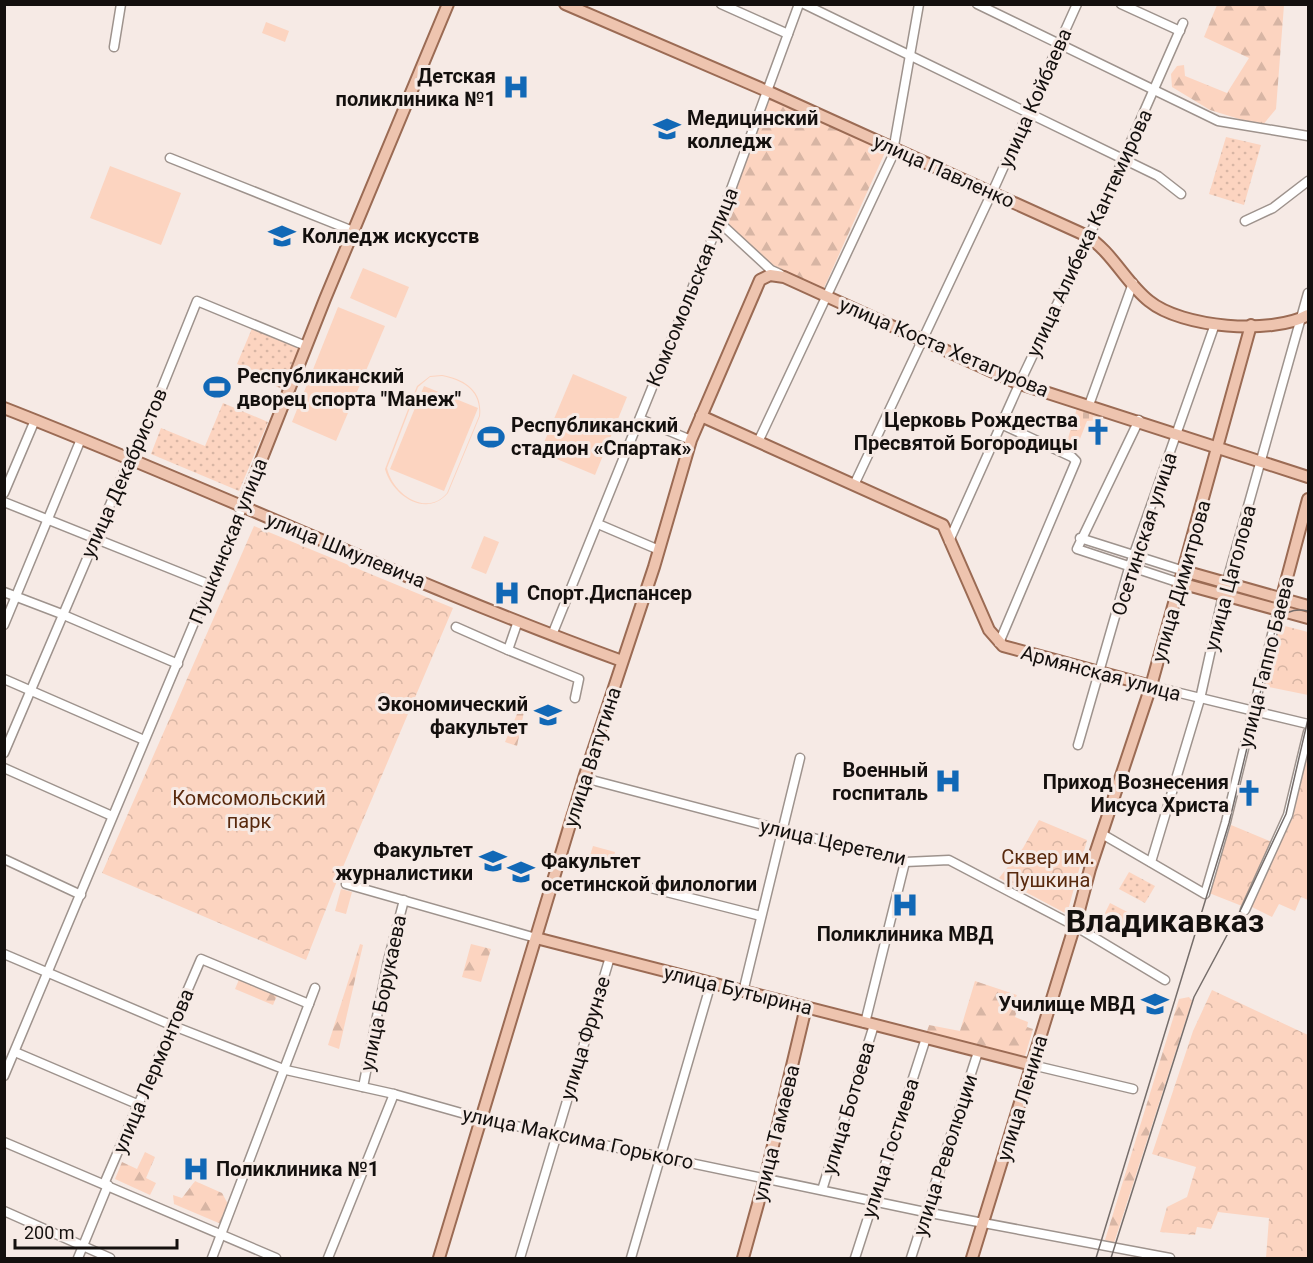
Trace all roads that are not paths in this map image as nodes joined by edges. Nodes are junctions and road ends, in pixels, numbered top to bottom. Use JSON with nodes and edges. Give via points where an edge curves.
{"nodes":[{"id":1,"x":121,"y":4,"type":"edge"},
{"id":2,"x":448,"y":4,"type":"edge"},
{"id":3,"x":565,"y":4,"type":"edge"},
{"id":4,"x":721,"y":4,"type":"edge"},
{"id":5,"x":799,"y":4,"type":"edge"},
{"id":6,"x":804,"y":4,"type":"edge"},
{"id":7,"x":919,"y":4,"type":"edge"},
{"id":8,"x":977,"y":4,"type":"edge"},
{"id":9,"x":1077,"y":4,"type":"edge"},
{"id":10,"x":1121,"y":4,"type":"edge"},
{"id":11,"x":788,"y":34,"type":"junction"},
{"id":12,"x":1059,"y":44,"type":"junction"},
{"id":13,"x":114,"y":47,"type":"dead end"},
{"id":14,"x":911,"y":56,"type":"junction"},
{"id":15,"x":1155,"y":90,"type":"junction"},
{"id":16,"x":767,"y":91,"type":"junction"},
{"id":17,"x":1027,"y":114,"type":"junction"},
{"id":18,"x":1308,"y":131,"type":"edge"},
{"id":19,"x":1308,"y":136,"type":"edge"},
{"id":20,"x":893,"y":149,"type":"junction"},
{"id":21,"x":170,"y":158,"type":"dead end"},
{"id":22,"x":1123,"y":160,"type":"junction"},
{"id":23,"x":1308,"y":181,"type":"edge"},
{"id":24,"x":992,"y":192,"type":"junction"},
{"id":25,"x":1181,"y":194,"type":"dead end"},
{"id":26,"x":1245,"y":221,"type":"dead end"},
{"id":27,"x":718,"y":222,"type":"junction"},
{"id":28,"x":353,"y":231,"type":"junction"},
{"id":29,"x":1089,"y":237,"type":"junction"},
{"id":30,"x":766,"y":264,"type":"junction"},
{"id":31,"x":788,"y":278,"type":"junction"},
{"id":32,"x":760,"y":280,"type":"junction"},
{"id":33,"x":1133,"y":283,"type":"junction"},
{"id":34,"x":1308,"y":293,"type":"edge"},
{"id":35,"x":827,"y":297,"type":"junction"},
{"id":36,"x":1305,"y":317,"type":"edge"},
{"id":37,"x":1215,"y":324,"type":"junction"},
{"id":38,"x":1251,"y":326,"type":"junction"},
{"id":39,"x":922,"y":341,"type":"junction"},
{"id":40,"x":306,"y":345,"type":"junction"},
{"id":41,"x":1020,"y":383,"type":"junction"},
{"id":42,"x":1089,"y":405,"type":"junction"},
{"id":43,"x":4,"y":408,"type":"edge"},
{"id":44,"x":701,"y":416,"type":"junction"},
{"id":45,"x":640,"y":419,"type":"junction"},
{"id":46,"x":35,"y":420,"type":"junction"},
{"id":47,"x":1138,"y":420,"type":"junction"},
{"id":48,"x":1001,"y":424,"type":"junction"},
{"id":49,"x":1177,"y":434,"type":"junction"},
{"id":50,"x":81,"y":439,"type":"junction"},
{"id":51,"x":691,"y":440,"type":"junction"},
{"id":52,"x":758,"y":442,"type":"junction"},
{"id":53,"x":1219,"y":447,"type":"junction"},
{"id":54,"x":131,"y":458,"type":"junction"},
{"id":55,"x":1262,"y":461,"type":"junction"},
{"id":56,"x":1308,"y":477,"type":"edge"},
{"id":57,"x":854,"y":485,"type":"junction"},
{"id":58,"x":4,"y":493,"type":"edge"},
{"id":59,"x":1308,"y":499,"type":"edge"},
{"id":60,"x":4,"y":502,"type":"edge"},
{"id":61,"x":243,"y":506,"type":"junction"},
{"id":62,"x":49,"y":520,"type":"junction"},
{"id":63,"x":598,"y":524,"type":"junction"},
{"id":64,"x":95,"y":537,"type":"junction"},
{"id":65,"x":1080,"y":538,"type":"junction"},
{"id":66,"x":950,"y":541,"type":"junction"},
{"id":67,"x":659,"y":549,"type":"junction"},
{"id":68,"x":1133,"y":557,"type":"junction"},
{"id":69,"x":1129,"y":568,"type":"junction"},
{"id":70,"x":1184,"y":571,"type":"junction"},
{"id":71,"x":1180,"y":582,"type":"junction"},
{"id":72,"x":1226,"y":583,"type":"junction"},
{"id":73,"x":211,"y":585,"type":"junction"},
{"id":74,"x":4,"y":592,"type":"edge"},
{"id":75,"x":1223,"y":595,"type":"junction"},
{"id":76,"x":16,"y":597,"type":"junction"},
{"id":77,"x":1282,"y":598,"type":"junction"},
{"id":78,"x":1308,"y":606,"type":"edge"},
{"id":79,"x":1278,"y":610,"type":"junction"},
{"id":80,"x":63,"y":615,"type":"junction"},
{"id":81,"x":1308,"y":618,"type":"edge"},
{"id":82,"x":518,"y":621,"type":"junction"},
{"id":83,"x":4,"y":625,"type":"edge"},
{"id":84,"x":456,"y":627,"type":"dead end"},
{"id":85,"x":552,"y":635,"type":"junction"},
{"id":86,"x":999,"y":643,"type":"junction"},
{"id":87,"x":508,"y":650,"type":"junction"},
{"id":88,"x":622,"y":661,"type":"junction"},
{"id":89,"x":178,"y":664,"type":"junction"},
{"id":90,"x":1101,"y":672,"type":"junction"},
{"id":91,"x":4,"y":678,"type":"edge"},
{"id":92,"x":1151,"y":686,"type":"junction"},
{"id":93,"x":32,"y":689,"type":"junction"},
{"id":94,"x":575,"y":698,"type":"dead end"},
{"id":95,"x":1200,"y":699,"type":"junction"},
{"id":96,"x":1253,"y":711,"type":"junction"},
{"id":97,"x":1308,"y":724,"type":"edge"},
{"id":98,"x":1308,"y":732,"type":"edge"},
{"id":99,"x":144,"y":740,"type":"junction"},
{"id":100,"x":1078,"y":745,"type":"dead end"},
{"id":101,"x":4,"y":753,"type":"edge"},
{"id":102,"x":800,"y":758,"type":"dead end"},
{"id":103,"x":4,"y":768,"type":"edge"},
{"id":104,"x":584,"y":778,"type":"junction"},
{"id":105,"x":112,"y":816,"type":"junction"},
{"id":106,"x":781,"y":831,"type":"junction"},
{"id":107,"x":1102,"y":834,"type":"junction"},
{"id":108,"x":4,"y":859,"type":"edge"},
{"id":109,"x":905,"y":862,"type":"junction"},
{"id":110,"x":1151,"y":862,"type":"junction"},
{"id":111,"x":346,"y":884,"type":"dead end"},
{"id":112,"x":635,"y":884,"type":"dead end"},
{"id":113,"x":81,"y":895,"type":"junction"},
{"id":114,"x":404,"y":900,"type":"junction"},
{"id":115,"x":1245,"y":910,"type":"dead end"},
{"id":116,"x":761,"y":916,"type":"junction"},
{"id":117,"x":1075,"y":926,"type":"junction"},
{"id":118,"x":536,"y":938,"type":"junction"},
{"id":119,"x":4,"y":954,"type":"edge"},
{"id":120,"x":610,"y":957,"type":"junction"},
{"id":121,"x":48,"y":972,"type":"junction"},
{"id":122,"x":1165,"y":980,"type":"dead end"},
{"id":123,"x":711,"y":983,"type":"junction"},
{"id":124,"x":315,"y":988,"type":"dead end"},
{"id":125,"x":743,"y":992,"type":"junction"},
{"id":126,"x":309,"y":1004,"type":"junction"},
{"id":127,"x":806,"y":1007,"type":"junction"},
{"id":128,"x":869,"y":1024,"type":"junction"},
{"id":129,"x":171,"y":1025,"type":"junction"},
{"id":130,"x":926,"y":1038,"type":"junction"},
{"id":131,"x":15,"y":1052,"type":"junction"},
{"id":132,"x":978,"y":1052,"type":"junction"},
{"id":133,"x":1032,"y":1065,"type":"junction"},
{"id":134,"x":286,"y":1070,"type":"junction"},
{"id":135,"x":4,"y":1076,"type":"edge"},
{"id":136,"x":363,"y":1087,"type":"junction"},
{"id":137,"x":1132,"y":1089,"type":"dead end"},
{"id":138,"x":394,"y":1094,"type":"junction"},
{"id":139,"x":137,"y":1104,"type":"junction"},
{"id":140,"x":481,"y":1118,"type":"junction"},
{"id":141,"x":555,"y":1135,"type":"junction"},
{"id":142,"x":4,"y":1142,"type":"edge"},
{"id":143,"x":662,"y":1156,"type":"junction"},
{"id":144,"x":765,"y":1179,"type":"junction"},
{"id":145,"x":106,"y":1184,"type":"junction"},
{"id":146,"x":822,"y":1190,"type":"junction"},
{"id":147,"x":873,"y":1200,"type":"junction"},
{"id":148,"x":4,"y":1211,"type":"edge"},
{"id":149,"x":925,"y":1212,"type":"junction"},
{"id":150,"x":984,"y":1223,"type":"junction"},
{"id":151,"x":220,"y":1235,"type":"junction"},
{"id":152,"x":83,"y":1247,"type":"junction"},
{"id":153,"x":78,"y":1258,"type":"edge"},
{"id":154,"x":110,"y":1258,"type":"edge"},
{"id":155,"x":212,"y":1258,"type":"edge"},
{"id":156,"x":276,"y":1258,"type":"edge"},
{"id":157,"x":328,"y":1258,"type":"edge"},
{"id":158,"x":439,"y":1258,"type":"edge"},
{"id":159,"x":520,"y":1258,"type":"edge"},
{"id":160,"x":631,"y":1258,"type":"edge"},
{"id":161,"x":743,"y":1258,"type":"edge"},
{"id":162,"x":855,"y":1258,"type":"edge"},
{"id":163,"x":911,"y":1258,"type":"edge"},
{"id":164,"x":972,"y":1258,"type":"edge"},
{"id":165,"x":1170,"y":1258,"type":"edge"}],
"edges":[{"from":1,"to":13,"type":"street"},
{"from":2,"to":28,"type":"main road","name":"Пушкинская улица"},
{"from":3,"to":16,"type":"main road","name":"улица Павленко"},
{"from":4,"to":11,"type":"street"},
{"from":5,"to":11,"type":"street","name":"Комсомольская улица"},
{"from":6,"to":14,"type":"street"},
{"from":7,"to":14,"type":"street"},
{"from":8,"to":12,"type":"street"},
{"from":9,"to":12,"type":"street","name":"улица Койбаева"},
{"from":10,"to":15,"type":"street","name":"улица Алибека Кантемирова","via":[[1181,27]]},
{"from":11,"to":16,"type":"street","name":"Комсомольская улица"},
{"from":12,"to":15,"type":"street"},
{"from":12,"to":17,"type":"street","name":"улица Койбаева"},
{"from":14,"to":17,"type":"street"},
{"from":14,"to":20,"type":"street"},
{"from":15,"to":19,"type":"street","via":[[1226,124]]},
{"from":15,"to":22,"type":"street","name":"улица Алибека Кантемирова"},
{"from":16,"to":20,"type":"main road","name":"улица Павленко"},
{"from":16,"to":27,"type":"street","name":"Комсомольская улица"},
{"from":17,"to":22,"type":"street"},
{"from":17,"to":24,"type":"street","name":"улица Койбаева"},
{"from":18,"to":19,"type":"street"},
{"from":20,"to":24,"type":"main road","name":"улица Павленко"},
{"from":20,"to":35,"type":"street"},
{"from":21,"to":28,"type":"street"},
{"from":22,"to":25,"type":"street","via":[[1158,176]]},
{"from":22,"to":29,"type":"street","name":"улица Алибека Кантемирова"},
{"from":23,"to":26,"type":"street","via":[[1273,208]]},
{"from":24,"to":29,"type":"main road","name":"улица Павленко"},
{"from":24,"to":39,"type":"street","name":"улица Койбаева"},
{"from":27,"to":30,"type":"street","name":"улица Коста Хетагурова"},
{"from":27,"to":45,"type":"street","name":"Комсомольская улица"},
{"from":28,"to":40,"type":"main road","name":"Пушкинская улица"},
{"from":29,"to":33,"type":"main road","name":"улица Павленко"},
{"from":29,"to":41,"type":"street","name":"улица Алибека Кантемирова"},
{"from":30,"to":31,"type":"street","name":"улица Коста Хетагурова"},
{"from":30,"to":32,"type":"street","name":"улица Ватутина"},
{"from":31,"to":32,"type":"main road","via":[[770,275]]},
{"from":31,"to":35,"type":"main road","name":"улица Коста Хетагурова"},
{"from":32,"to":44,"type":"main road","name":"улица Ватутина"},
{"from":33,"to":37,"type":"main road","name":"улица Павленко","via":[[1160,309]]},
{"from":33,"to":42,"type":"street"},
{"from":34,"to":36,"type":"street","name":"улица Цаголова"},
{"from":35,"to":39,"type":"main road","name":"улица Коста Хетагурова"},
{"from":35,"to":52,"type":"street"},
{"from":36,"to":38,"type":"main road","name":"улица Павленко","via":[[1288,324]]},
{"from":36,"to":55,"type":"street","name":"улица Цаголова"},
{"from":37,"to":38,"type":"main road","name":"улица Павленко"},
{"from":37,"to":49,"type":"street","name":"Осетинская улица"},
{"from":38,"to":53,"type":"main road","name":"улица Димитрова"},
{"from":39,"to":41,"type":"main road","name":"улица Коста Хетагурова"},
{"from":39,"to":57,"type":"street","name":"улица Койбаева"},
{"from":40,"to":54,"type":"street","name":"улица Декабристов","via":[[196,301]]},
{"from":40,"to":61,"type":"main road","name":"Пушкинская улица"},
{"from":41,"to":42,"type":"main road","name":"улица Коста Хетагурова"},
{"from":41,"to":48,"type":"street","name":"улица Алибека Кантемирова"},
{"from":42,"to":47,"type":"main road","name":"улица Коста Хетагурова"},
{"from":43,"to":46,"type":"main road","name":"улица Шмулевича"},
{"from":44,"to":51,"type":"main road","name":"улица Ватутина"},
{"from":44,"to":52,"type":"main road","name":"Армянская улица"},
{"from":45,"to":51,"type":"street"},
{"from":45,"to":63,"type":"street","name":"Комсомольская улица"},
{"from":46,"to":50,"type":"main road","name":"улица Шмулевича"},
{"from":46,"to":58,"type":"street"},
{"from":47,"to":49,"type":"main road","name":"улица Коста Хетагурова"},
{"from":47,"to":65,"type":"street"},
{"from":48,"to":66,"type":"street","name":"улица Алибека Кантемирова"},
{"from":48,"to":86,"type":"street","via":[[1076,461]]},
{"from":49,"to":53,"type":"main road","name":"улица Коста Хетагурова"},
{"from":49,"to":68,"type":"street","name":"Осетинская улица"},
{"from":50,"to":54,"type":"main road","name":"улица Шмулевича"},
{"from":50,"to":62,"type":"street"},
{"from":51,"to":67,"type":"main road","name":"улица Ватутина"},
{"from":52,"to":57,"type":"main road","name":"Армянская улица"},
{"from":53,"to":55,"type":"main road","name":"улица Коста Хетагурова"},
{"from":53,"to":70,"type":"main road","name":"улица Димитрова"},
{"from":54,"to":61,"type":"main road","name":"улица Шмулевича"},
{"from":54,"to":64,"type":"street","name":"улица Декабристов"},
{"from":55,"to":56,"type":"main road","name":"улица Коста Хетагурова"},
{"from":55,"to":72,"type":"street","name":"улица Цаголова"},
{"from":57,"to":66,"type":"main road","name":"Армянская улица","via":[[943,525]]},
{"from":59,"to":77,"type":"main road","name":"улица Гаппо Баева"},
{"from":60,"to":62,"type":"street"},
{"from":61,"to":73,"type":"street","name":"Пушкинская улица"},
{"from":61,"to":82,"type":"main road","name":"улица Шмулевича"},
{"from":62,"to":64,"type":"street"},
{"from":62,"to":76,"type":"street"},
{"from":63,"to":67,"type":"street"},
{"from":63,"to":85,"type":"street","name":"Комсомольская улица"},
{"from":64,"to":73,"type":"street"},
{"from":64,"to":80,"type":"street","name":"улица Декабристов"},
{"from":65,"to":68,"type":"street"},
{"from":65,"to":69,"type":"street","via":[[1078,551]]},
{"from":66,"to":86,"type":"main road","name":"Армянская улица","via":[[989,630]]},
{"from":67,"to":88,"type":"main road","name":"улица Ватутина"},
{"from":68,"to":69,"type":"street","name":"Осетинская улица"},
{"from":68,"to":70,"type":"street"},
{"from":69,"to":71,"type":"street"},
{"from":69,"to":90,"type":"street","name":"Осетинская улица"},
{"from":70,"to":71,"type":"main road","name":"улица Димитрова"},
{"from":70,"to":72,"type":"main road"},
{"from":71,"to":75,"type":"main road"},
{"from":71,"to":92,"type":"main road","name":"улица Димитрова"},
{"from":72,"to":75,"type":"street","name":"улица Цаголова"},
{"from":72,"to":77,"type":"main road"},
{"from":73,"to":89,"type":"street","name":"Пушкинская улица"},
{"from":74,"to":76,"type":"street"},
{"from":75,"to":79,"type":"main road"},
{"from":75,"to":95,"type":"street","name":"улица Цаголова"},
{"from":76,"to":80,"type":"street"},
{"from":76,"to":83,"type":"street"},
{"from":77,"to":78,"type":"main road"},
{"from":77,"to":79,"type":"main road","name":"улица Гаппо Баева"},
{"from":79,"to":81,"type":"main road"},
{"from":79,"to":96,"type":"street","name":"улица Гаппо Баева"},
{"from":80,"to":89,"type":"street"},
{"from":80,"to":93,"type":"street","name":"улица Декабристов"},
{"from":82,"to":85,"type":"main road","name":"улица Шмулевича"},
{"from":82,"to":87,"type":"street"},
{"from":84,"to":87,"type":"street"},
{"from":85,"to":88,"type":"main road","name":"улица Шмулевича"},
{"from":86,"to":90,"type":"main road","name":"Армянская улица","via":[[1012,650]]},
{"from":87,"to":94,"type":"street","via":[[579,679]]},
{"from":88,"to":104,"type":"main road","name":"улица Ватутина"},
{"from":89,"to":99,"type":"street","name":"Пушкинская улица"},
{"from":90,"to":92,"type":"main road","name":"Армянская улица"},
{"from":90,"to":100,"type":"street","name":"Осетинская улица"},
{"from":91,"to":93,"type":"street"},
{"from":92,"to":95,"type":"street","name":"Армянская улица"},
{"from":92,"to":107,"type":"main road","name":"улица Димитрова"},
{"from":93,"to":99,"type":"street"},
{"from":93,"to":101,"type":"street","name":"улица Декабристов"},
{"from":95,"to":96,"type":"street","name":"Армянская улица"},
{"from":95,"to":110,"type":"street","name":"улица Цаголова"},
{"from":96,"to":97,"type":"street","name":"Армянская улица"},
{"from":96,"to":110,"type":"street","name":"улица Гаппо Баева","via":[[1204,894]]},
{"from":98,"to":115,"type":"street","via":[[1288,815]]},
{"from":99,"to":105,"type":"street","name":"Пушкинская улица"},
{"from":102,"to":106,"type":"street"},
{"from":103,"to":105,"type":"street"},
{"from":104,"to":106,"type":"street","name":"улица Церетели"},
{"from":104,"to":118,"type":"main road","name":"улица Ватутина"},
{"from":105,"to":113,"type":"street","name":"Пушкинская улица"},
{"from":106,"to":109,"type":"street","name":"улица Церетели"},
{"from":106,"to":116,"type":"street"},
{"from":107,"to":110,"type":"street"},
{"from":107,"to":117,"type":"main road","name":"улица Ленина"},
{"from":108,"to":113,"type":"street"},
{"from":109,"to":117,"type":"street","name":"улица Церетели","via":[[949,860]]},
{"from":109,"to":128,"type":"street","name":"улица Ботоева"},
{"from":111,"to":114,"type":"street","name":"улица Бутырина"},
{"from":112,"to":116,"type":"street"},
{"from":113,"to":121,"type":"street","name":"Пушкинская улица"},
{"from":114,"to":118,"type":"street","name":"улица Бутырина"},
{"from":114,"to":136,"type":"street","name":"улица Борукаева"},
{"from":116,"to":125,"type":"street"},
{"from":117,"to":122,"type":"street","name":"улица Церетели"},
{"from":117,"to":133,"type":"main road","name":"улица Ленина"},
{"from":118,"to":120,"type":"main road","name":"улица Бутырина"},
{"from":118,"to":140,"type":"main road","name":"улица Ватутина"},
{"from":119,"to":121,"type":"street","name":"улица Максима Горького"},
{"from":120,"to":123,"type":"main road","name":"улица Бутырина"},
{"from":120,"to":141,"type":"street","name":"улица Фрунзе"},
{"from":121,"to":129,"type":"street","name":"улица Максима Горького"},
{"from":121,"to":131,"type":"street","name":"Пушкинская улица"},
{"from":123,"to":125,"type":"main road","name":"улица Бутырина"},
{"from":123,"to":143,"type":"street"},
{"from":124,"to":126,"type":"street"},
{"from":125,"to":127,"type":"main road","name":"улица Бутырина"},
{"from":126,"to":129,"type":"street","name":"улица Лермонтова","via":[[201,959]]},
{"from":126,"to":134,"type":"street"},
{"from":127,"to":128,"type":"main road","name":"улица Бутырина"},
{"from":127,"to":144,"type":"main road","name":"улица Тамаева"},
{"from":128,"to":130,"type":"main road","name":"улица Бутырина"},
{"from":128,"to":146,"type":"street","name":"улица Ботоева"},
{"from":129,"to":134,"type":"street","name":"улица Максима Горького"},
{"from":129,"to":139,"type":"street","name":"улица Лермонтова"},
{"from":130,"to":132,"type":"main road","name":"улица Бутырина"},
{"from":130,"to":147,"type":"street","name":"улица Гостиева"},
{"from":131,"to":135,"type":"street","name":"Пушкинская улица"},
{"from":131,"to":139,"type":"street"},
{"from":132,"to":133,"type":"main road","name":"улица Бутырина"},
{"from":132,"to":149,"type":"street","name":"улица Революции"},
{"from":133,"to":137,"type":"street","name":"улица Бутырина"},
{"from":133,"to":150,"type":"main road","name":"улица Ленина"},
{"from":134,"to":136,"type":"street","name":"улица Максима Горького"},
{"from":134,"to":151,"type":"street"},
{"from":136,"to":138,"type":"street","name":"улица Максима Горького"},
{"from":138,"to":140,"type":"street","name":"улица Максима Горького"},
{"from":138,"to":157,"type":"street"},
{"from":139,"to":145,"type":"street","name":"улица Лермонтова"},
{"from":140,"to":141,"type":"street","name":"улица Максима Горького"},
{"from":140,"to":158,"type":"main road","name":"улица Ватутина"},
{"from":141,"to":143,"type":"street","name":"улица Максима Горького"},
{"from":141,"to":159,"type":"street","name":"улица Фрунзе"},
{"from":142,"to":145,"type":"street"},
{"from":143,"to":144,"type":"street","name":"улица Максима Горького"},
{"from":143,"to":160,"type":"street"},
{"from":144,"to":146,"type":"street","name":"улица Максима Горького"},
{"from":144,"to":161,"type":"main road","name":"улица Тамаева"},
{"from":145,"to":151,"type":"street"},
{"from":145,"to":152,"type":"street","name":"улица Лермонтова"},
{"from":146,"to":147,"type":"street","name":"улица Максима Горького"},
{"from":147,"to":149,"type":"street","name":"улица Максима Горького"},
{"from":147,"to":162,"type":"street","name":"улица Гостиева"},
{"from":148,"to":152,"type":"street"},
{"from":149,"to":150,"type":"street","name":"улица Максима Горького"},
{"from":149,"to":163,"type":"street","name":"улица Революции"},
{"from":150,"to":164,"type":"main road","name":"улица Ленина"},
{"from":150,"to":165,"type":"street","name":"улица Максима Горького"},
{"from":151,"to":155,"type":"street"},
{"from":151,"to":156,"type":"street"},
{"from":152,"to":153,"type":"street","name":"улица Лермонтова"},
{"from":152,"to":154,"type":"street"}]}
